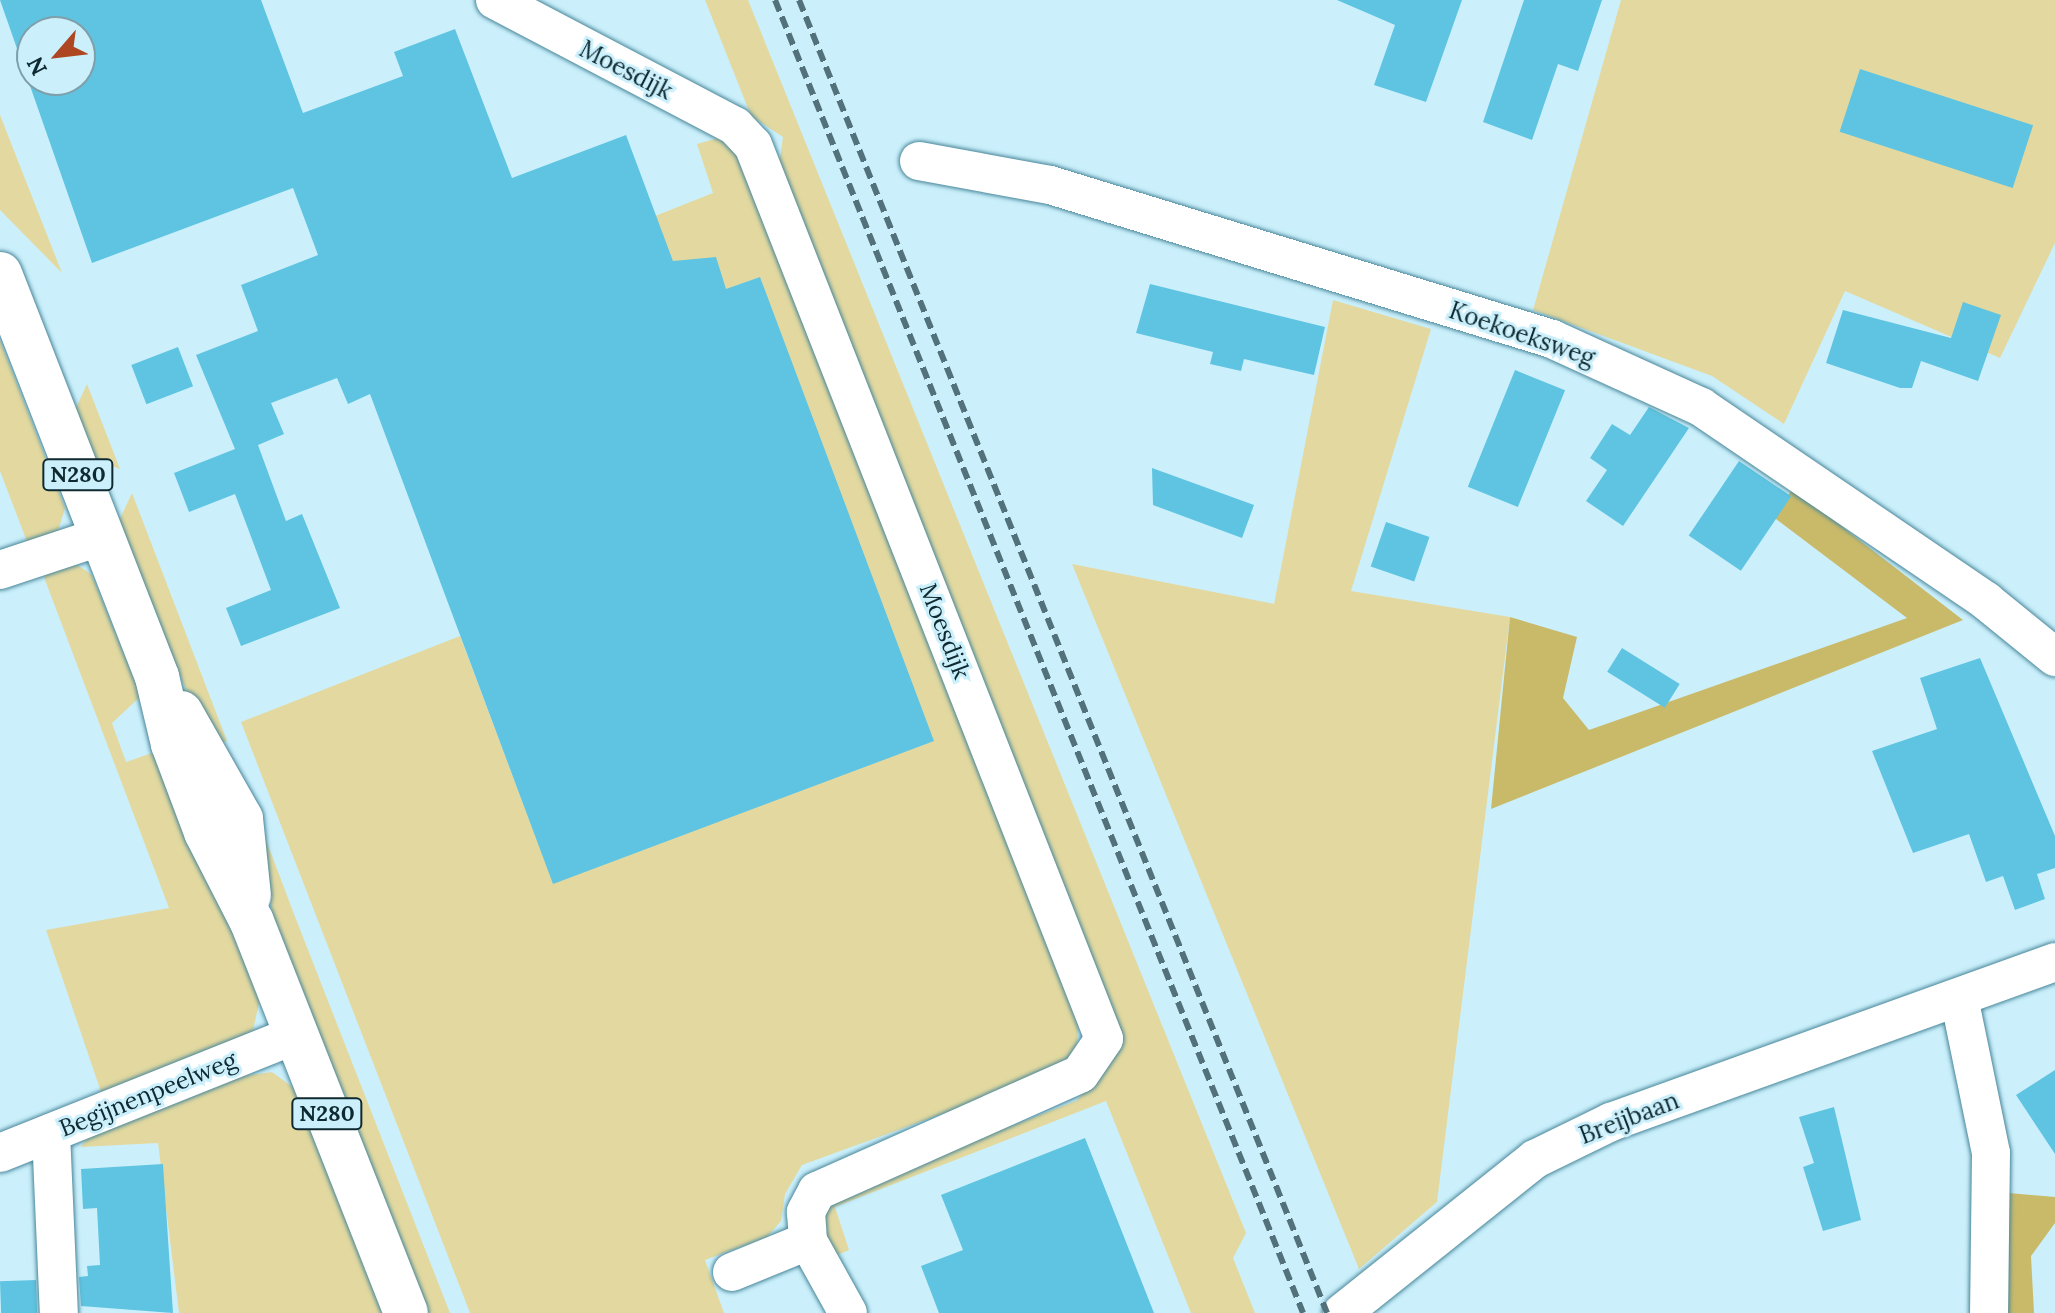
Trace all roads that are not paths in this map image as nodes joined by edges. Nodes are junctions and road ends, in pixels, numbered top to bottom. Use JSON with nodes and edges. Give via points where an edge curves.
{"nodes":[{"id":1,"x":495,"y":0,"type":"edge"},
{"id":2,"x":735,"y":126,"type":"junction"},
{"id":3,"x":776,"y":143,"type":"dead end"},
{"id":4,"x":919,"y":161,"type":"dead end"},
{"id":5,"x":0,"y":274,"type":"edge"},
{"id":6,"x":102,"y":536,"type":"junction"},
{"id":7,"x":0,"y":570,"type":"edge"},
{"id":8,"x":2055,"y":657,"type":"edge"},
{"id":9,"x":2055,"y":962,"type":"edge"},
{"id":10,"x":1960,"y":1002,"type":"junction"},
{"id":11,"x":295,"y":1035,"type":"junction"},
{"id":12,"x":51,"y":1133,"type":"junction"},
{"id":13,"x":0,"y":1153,"type":"edge"},
{"id":14,"x":808,"y":1241,"type":"junction"},
{"id":15,"x":732,"y":1272,"type":"dead end"},
{"id":16,"x":59,"y":1313,"type":"edge"},
{"id":17,"x":406,"y":1313,"type":"edge"},
{"id":18,"x":848,"y":1313,"type":"edge"},
{"id":19,"x":1342,"y":1313,"type":"edge"},
{"id":20,"x":1989,"y":1313,"type":"edge"}],
"edges":[{"from":1,"to":2,"type":"street","name":"Moesdijk"},
{"from":2,"to":3,"type":"street"},
{"from":2,"to":14,"type":"street","name":"Moesdijk","via":[[774,196],[1104,1039],[1080,1074],[817,1191],[806,1212]]},
{"from":4,"to":8,"type":"street","name":"Koekoeksweg","via":[[1050,185],[1552,339],[1701,407],[1986,601]]},
{"from":5,"to":6,"type":"main road","number":"N280"},
{"from":6,"to":7,"type":"street"},
{"from":6,"to":11,"type":"main road","number":"N280","via":[[157,677],[173,744],[206,832],[252,922]]},
{"from":9,"to":10,"type":"street","name":"Breijbaan"},
{"from":10,"to":19,"type":"street","name":"Breijbaan","via":[[1611,1122],[1535,1159]]},
{"from":10,"to":20,"type":"street","via":[[1991,1153]]},
{"from":11,"to":12,"type":"street","name":"Begijnenpeelweg"},
{"from":11,"to":17,"type":"main road","number":"N280"},
{"from":12,"to":13,"type":"street","name":"Begijnenpeelweg"},
{"from":12,"to":16,"type":"street"},
{"from":14,"to":15,"type":"street"},
{"from":14,"to":18,"type":"street"}]}
